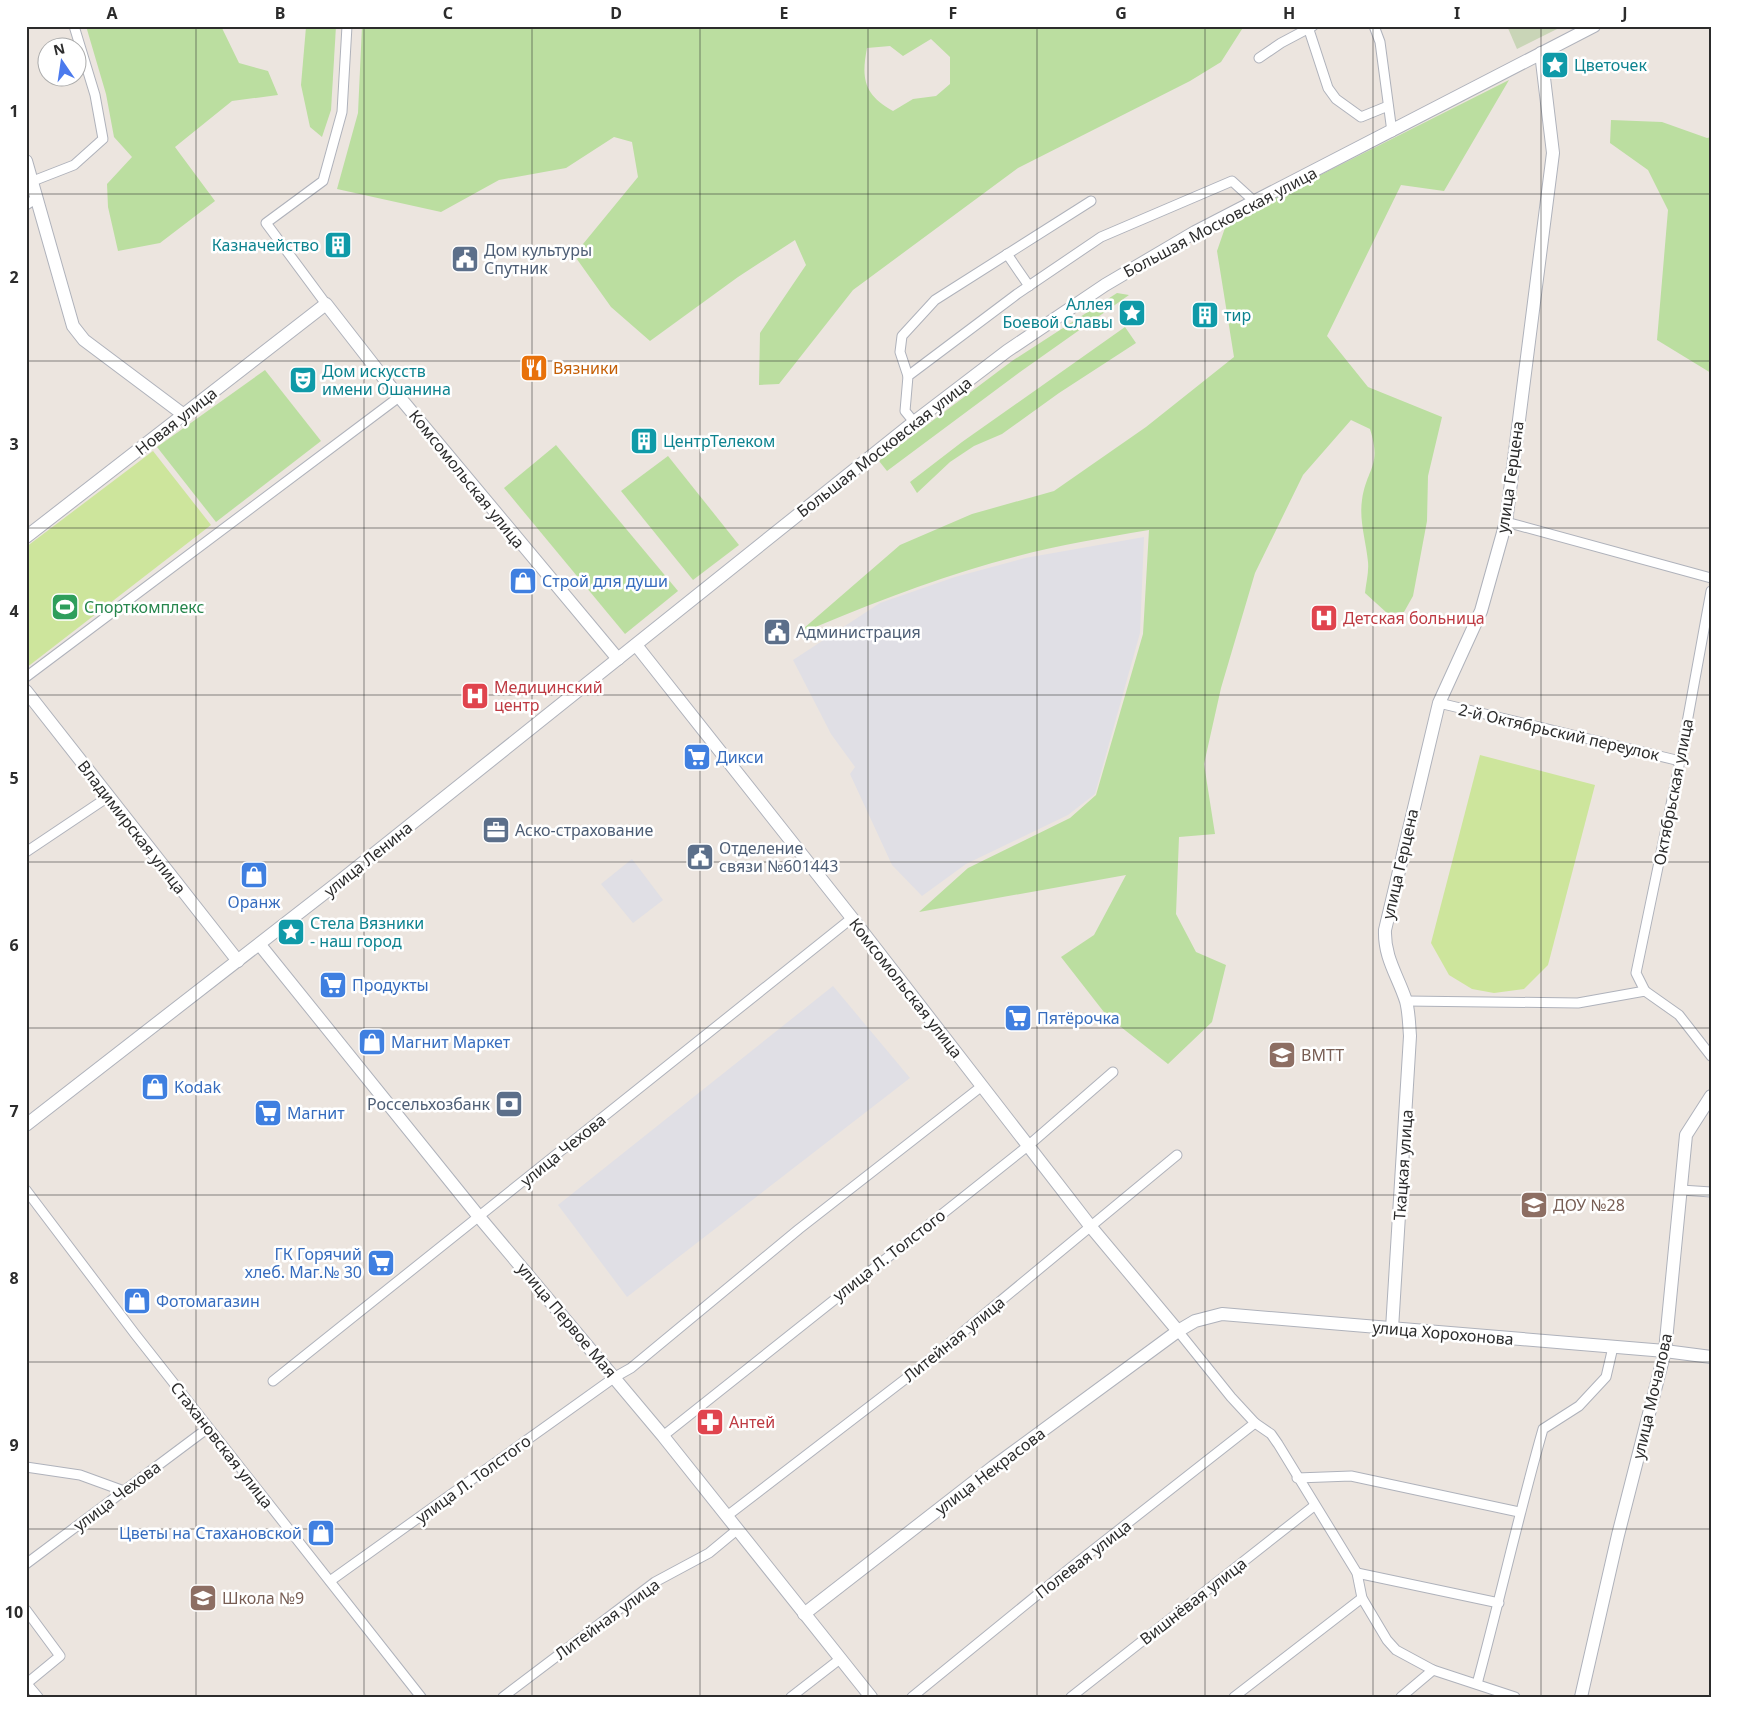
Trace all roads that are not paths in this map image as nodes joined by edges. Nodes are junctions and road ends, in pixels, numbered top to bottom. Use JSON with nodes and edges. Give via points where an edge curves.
{"nodes":[{"id":1,"x":74,"y":26,"type":"edge"},
{"id":2,"x":346,"y":26,"type":"edge"},
{"id":3,"x":1374,"y":26,"type":"edge"},
{"id":4,"x":1594,"y":26,"type":"edge"},
{"id":5,"x":1311,"y":28,"type":"edge"},
{"id":6,"x":1541,"y":53,"type":"junction"},
{"id":7,"x":1259,"y":58,"type":"dead end"},
{"id":8,"x":1388,"y":106,"type":"junction"},
{"id":9,"x":1392,"y":132,"type":"junction"},
{"id":10,"x":26,"y":161,"type":"edge"},
{"id":11,"x":32,"y":181,"type":"junction"},
{"id":12,"x":37,"y":198,"type":"junction"},
{"id":13,"x":1091,"y":201,"type":"dead end"},
{"id":14,"x":1255,"y":202,"type":"junction"},
{"id":15,"x":26,"y":205,"type":"edge"},
{"id":16,"x":1007,"y":254,"type":"junction"},
{"id":17,"x":1029,"y":286,"type":"junction"},
{"id":18,"x":326,"y":304,"type":"junction"},
{"id":19,"x":908,"y":376,"type":"junction"},
{"id":20,"x":399,"y":397,"type":"junction"},
{"id":21,"x":184,"y":416,"type":"junction"},
{"id":22,"x":914,"y":422,"type":"junction"},
{"id":23,"x":1506,"y":522,"type":"junction"},
{"id":24,"x":26,"y":537,"type":"edge"},
{"id":25,"x":1711,"y":578,"type":"edge"},
{"id":26,"x":1711,"y":591,"type":"edge"},
{"id":27,"x":636,"y":644,"type":"junction"},
{"id":28,"x":618,"y":660,"type":"junction"},
{"id":29,"x":26,"y":677,"type":"edge"},
{"id":30,"x":26,"y":691,"type":"edge"},
{"id":31,"x":1439,"y":703,"type":"junction"},
{"id":32,"x":1680,"y":761,"type":"junction"},
{"id":33,"x":108,"y":797,"type":"junction"},
{"id":34,"x":26,"y":852,"type":"edge"},
{"id":35,"x":852,"y":918,"type":"junction"},
{"id":36,"x":260,"y":945,"type":"junction"},
{"id":37,"x":238,"y":961,"type":"junction"},
{"id":38,"x":1645,"y":991,"type":"junction"},
{"id":39,"x":1406,"y":1001,"type":"junction"},
{"id":40,"x":1711,"y":1056,"type":"edge"},
{"id":41,"x":1113,"y":1072,"type":"dead end"},
{"id":42,"x":982,"y":1086,"type":"junction"},
{"id":43,"x":1711,"y":1096,"type":"edge"},
{"id":44,"x":26,"y":1125,"type":"edge"},
{"id":45,"x":1029,"y":1145,"type":"junction"},
{"id":46,"x":1177,"y":1155,"type":"dead end"},
{"id":47,"x":26,"y":1190,"type":"edge"},
{"id":48,"x":1681,"y":1190,"type":"junction"},
{"id":49,"x":1711,"y":1192,"type":"edge"},
{"id":50,"x":480,"y":1218,"type":"junction"},
{"id":51,"x":1092,"y":1228,"type":"junction"},
{"id":52,"x":1392,"y":1329,"type":"junction"},
{"id":53,"x":1178,"y":1330,"type":"junction"},
{"id":54,"x":1613,"y":1347,"type":"junction"},
{"id":55,"x":1665,"y":1351,"type":"junction"},
{"id":56,"x":1711,"y":1357,"type":"edge"},
{"id":57,"x":615,"y":1377,"type":"junction"},
{"id":58,"x":273,"y":1381,"type":"dead end"},
{"id":59,"x":1256,"y":1423,"type":"junction"},
{"id":60,"x":208,"y":1428,"type":"junction"},
{"id":61,"x":663,"y":1436,"type":"junction"},
{"id":62,"x":26,"y":1467,"type":"edge"},
{"id":63,"x":1297,"y":1478,"type":"junction"},
{"id":64,"x":124,"y":1491,"type":"junction"},
{"id":65,"x":1314,"y":1506,"type":"junction"},
{"id":66,"x":1519,"y":1512,"type":"junction"},
{"id":67,"x":727,"y":1516,"type":"junction"},
{"id":68,"x":738,"y":1529,"type":"junction"},
{"id":69,"x":26,"y":1564,"type":"edge"},
{"id":70,"x":1357,"y":1573,"type":"junction"},
{"id":71,"x":330,"y":1581,"type":"junction"},
{"id":72,"x":1362,"y":1598,"type":"junction"},
{"id":73,"x":1499,"y":1602,"type":"junction"},
{"id":74,"x":26,"y":1610,"type":"edge"},
{"id":75,"x":804,"y":1614,"type":"junction"},
{"id":76,"x":840,"y":1660,"type":"junction"},
{"id":77,"x":1433,"y":1670,"type":"junction"},
{"id":78,"x":27,"y":1684,"type":"edge"},
{"id":79,"x":1477,"y":1684,"type":"junction"},
{"id":80,"x":38,"y":1697,"type":"edge"},
{"id":81,"x":421,"y":1697,"type":"edge"},
{"id":82,"x":503,"y":1697,"type":"edge"},
{"id":83,"x":791,"y":1697,"type":"edge"},
{"id":84,"x":871,"y":1697,"type":"edge"},
{"id":85,"x":912,"y":1697,"type":"edge"},
{"id":86,"x":1071,"y":1697,"type":"edge"},
{"id":87,"x":1234,"y":1697,"type":"edge"},
{"id":88,"x":1401,"y":1697,"type":"edge"},
{"id":89,"x":1515,"y":1697,"type":"edge"},
{"id":90,"x":1581,"y":1697,"type":"edge"}],
"edges":[{"from":1,"to":11,"type":"street","via":[[95,95],[103,139],[74,165]]},
{"from":2,"to":18,"type":"street","name":"Комсомольская улица","via":[[342,112],[323,181],[266,223]]},
{"from":3,"to":8,"type":"street","via":[[1380,42]]},
{"from":4,"to":6,"type":"street","name":"Большая Московская улица"},
{"from":5,"to":7,"type":"street"},
{"from":5,"to":8,"type":"street","via":[[1328,88],[1336,99],[1361,117]]},
{"from":6,"to":9,"type":"street","name":"Большая Московская улица"},
{"from":6,"to":23,"type":"street","name":"улица Герцена","via":[[1553,153]]},
{"from":8,"to":9,"type":"street"},
{"from":9,"to":14,"type":"street","name":"Большая Московская улица"},
{"from":10,"to":11,"type":"street"},
{"from":11,"to":12,"type":"street"},
{"from":12,"to":15,"type":"street"},
{"from":12,"to":21,"type":"street","via":[[73,326],[84,340]]},
{"from":13,"to":16,"type":"street"},
{"from":14,"to":17,"type":"street","via":[[1232,181],[1101,237]]},
{"from":14,"to":22,"type":"street","name":"Большая Московская улица","via":[[1195,232],[1105,285],[1007,351]]},
{"from":16,"to":17,"type":"street"},
{"from":16,"to":19,"type":"street","via":[[935,300],[902,336],[900,352]]},
{"from":17,"to":19,"type":"street"},
{"from":18,"to":20,"type":"street","name":"Комсомольская улица"},
{"from":18,"to":21,"type":"street","name":"Новая улица"},
{"from":19,"to":22,"type":"street","via":[[905,411]]},
{"from":20,"to":28,"type":"street","name":"Комсомольская улица"},
{"from":20,"to":29,"type":"street"},
{"from":21,"to":24,"type":"street","name":"Новая улица"},
{"from":22,"to":27,"type":"street","name":"Большая Московская улица"},
{"from":23,"to":25,"type":"street"},
{"from":23,"to":31,"type":"street","name":"улица Герцена","via":[[1480,612]]},
{"from":26,"to":32,"type":"street","name":"Октябрьская улица"},
{"from":27,"to":28,"type":"street","name":"улица Ленина"},
{"from":27,"to":35,"type":"street","name":"Комсомольская улица"},
{"from":28,"to":36,"type":"street","name":"улица Ленина"},
{"from":30,"to":33,"type":"street","name":"Владимирская улица"},
{"from":31,"to":32,"type":"street","name":"2-й Октябрьский переулок"},
{"from":31,"to":39,"type":"street","name":"улица Герцена","via":[[1385,930],[1388,960]]},
{"from":32,"to":38,"type":"street","name":"Октябрьская улица","via":[[1636,973]]},
{"from":33,"to":34,"type":"street"},
{"from":33,"to":37,"type":"street","name":"Владимирская улица"},
{"from":35,"to":42,"type":"street","name":"Комсомольская улица"},
{"from":35,"to":50,"type":"street","name":"улица Чехова"},
{"from":36,"to":37,"type":"street","name":"улица Ленина"},
{"from":36,"to":50,"type":"street","name":"улица Первое Мая"},
{"from":37,"to":44,"type":"street","name":"улица Ленина"},
{"from":38,"to":39,"type":"street","via":[[1578,1003]]},
{"from":38,"to":40,"type":"street","via":[[1678,1015]]},
{"from":39,"to":52,"type":"street","name":"Ткацкая улица","via":[[1409,1071]]},
{"from":41,"to":45,"type":"street","name":"улица Л. Толстого"},
{"from":42,"to":45,"type":"street","name":"Комсомольская улица"},
{"from":42,"to":57,"type":"street","name":"улица Л. Толстого","via":[[799,1229],[631,1368]]},
{"from":43,"to":48,"type":"street","name":"улица Мочалова","via":[[1686,1135]]},
{"from":45,"to":51,"type":"street","name":"Комсомольская улица"},
{"from":45,"to":61,"type":"street","name":"улица Л. Толстого"},
{"from":46,"to":51,"type":"street","name":"Литейная улица"},
{"from":47,"to":60,"type":"street","name":"Стахановская улица"},
{"from":48,"to":49,"type":"street"},
{"from":48,"to":55,"type":"street","name":"улица Мочалова"},
{"from":50,"to":57,"type":"street","name":"улица Первое Мая"},
{"from":50,"to":58,"type":"street","name":"улица Чехова"},
{"from":51,"to":53,"type":"street","name":"Комсомольская улица"},
{"from":51,"to":67,"type":"street","name":"Литейная улица","via":[[917,1370]]},
{"from":52,"to":53,"type":"street","name":"улица Хорохонова","via":[[1222,1314]]},
{"from":52,"to":54,"type":"street","name":"улица Хорохонова"},
{"from":53,"to":59,"type":"street"},
{"from":53,"to":75,"type":"street","name":"улица Некрасова"},
{"from":54,"to":55,"type":"street","name":"улица Хорохонова"},
{"from":54,"to":66,"type":"street","via":[[1606,1377],[1579,1406],[1544,1429]]},
{"from":55,"to":56,"type":"street","name":"улица Хорохонова"},
{"from":55,"to":90,"type":"street","name":"улица Мочалова"},
{"from":57,"to":61,"type":"street","name":"улица Первое Мая"},
{"from":57,"to":71,"type":"street","name":"улица Л. Толстого"},
{"from":59,"to":63,"type":"street","via":[[1271,1434]]},
{"from":59,"to":85,"type":"street","name":"Полевая улица"},
{"from":60,"to":64,"type":"street","name":"улица Чехова"},
{"from":60,"to":71,"type":"street","name":"Стахановская улица"},
{"from":61,"to":67,"type":"street","name":"улица Первое Мая"},
{"from":62,"to":64,"type":"street","via":[[80,1475]]},
{"from":63,"to":65,"type":"street"},
{"from":63,"to":66,"type":"street","via":[[1351,1476]]},
{"from":64,"to":69,"type":"street","name":"улица Чехова"},
{"from":65,"to":70,"type":"street"},
{"from":65,"to":86,"type":"street","name":"Вишнёвая улица"},
{"from":66,"to":73,"type":"street"},
{"from":67,"to":68,"type":"street","name":"улица Первое Мая"},
{"from":68,"to":75,"type":"street","name":"улица Первое Мая"},
{"from":68,"to":82,"type":"street","name":"Литейная улица","via":[[709,1553],[655,1582]]},
{"from":70,"to":72,"type":"street"},
{"from":70,"to":73,"type":"street"},
{"from":71,"to":81,"type":"street","name":"Стахановская улица"},
{"from":72,"to":77,"type":"street","via":[[1396,1650]]},
{"from":72,"to":87,"type":"street"},
{"from":73,"to":79,"type":"street"},
{"from":74,"to":78,"type":"street","via":[[60,1656]]},
{"from":75,"to":76,"type":"street","name":"улица Первое Мая"},
{"from":76,"to":83,"type":"street"},
{"from":76,"to":84,"type":"street","name":"улица Первое Мая"},
{"from":77,"to":79,"type":"street"},
{"from":77,"to":88,"type":"street"},
{"from":78,"to":80,"type":"street"},
{"from":79,"to":89,"type":"street"}]}
